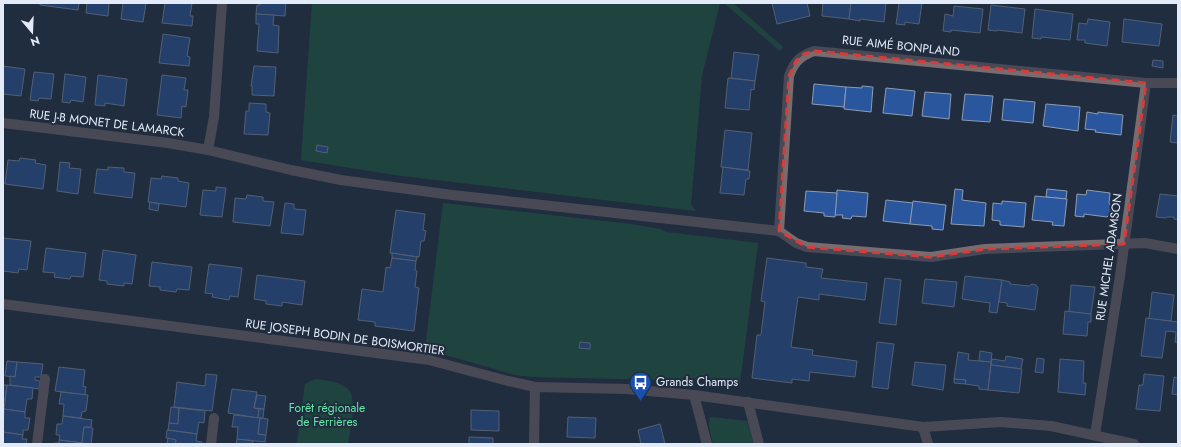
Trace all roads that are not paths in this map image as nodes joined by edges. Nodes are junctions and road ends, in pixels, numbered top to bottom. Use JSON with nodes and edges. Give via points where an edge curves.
{"nodes":[{"id":1,"x":222,"y":3,"type":"edge"},
{"id":2,"x":1146,"y":83,"type":"junction"},
{"id":3,"x":1178,"y":83,"type":"edge"},
{"id":4,"x":3,"y":123,"type":"edge"},
{"id":5,"x":208,"y":150,"type":"junction"},
{"id":6,"x":779,"y":231,"type":"junction"},
{"id":7,"x":1124,"y":244,"type":"junction"},
{"id":8,"x":1178,"y":250,"type":"edge"},
{"id":9,"x":3,"y":304,"type":"edge"},
{"id":10,"x":45,"y":379,"type":"dead end"},
{"id":11,"x":535,"y":387,"type":"junction"},
{"id":12,"x":694,"y":395,"type":"junction"},
{"id":13,"x":748,"y":402,"type":"junction"},
{"id":14,"x":214,"y":418,"type":"dead end"},
{"id":15,"x":923,"y":427,"type":"junction"},
{"id":16,"x":1095,"y":435,"type":"junction"},
{"id":17,"x":37,"y":444,"type":"edge"},
{"id":18,"x":211,"y":444,"type":"edge"},
{"id":19,"x":534,"y":444,"type":"edge"},
{"id":20,"x":707,"y":444,"type":"edge"},
{"id":21,"x":759,"y":444,"type":"edge"},
{"id":22,"x":928,"y":444,"type":"edge"},
{"id":23,"x":1134,"y":444,"type":"edge"}],
"edges":[{"from":1,"to":5,"type":"street","via":[[214,116]]},
{"from":2,"to":3,"type":"street","name":"RUE AIMÉ BONPLAND"},
{"from":2,"to":6,"type":"street","name":"RUE AIMÉ BONPLAND","via":[[814,51],[804,54],[796,61],[789,76]]},
{"from":2,"to":7,"type":"street","name":"RUE MICHEL ADAMSON"},
{"from":4,"to":5,"type":"street","name":"RUE J-B MONET DE LAMARCK"},
{"from":5,"to":6,"type":"street","name":"RUE J-B MONET DE LAMARCK","via":[[341,180],[452,195]]},
{"from":6,"to":7,"type":"street","via":[[807,247],[931,257],[984,249]]},
{"from":7,"to":8,"type":"street","via":[[1145,243]]},
{"from":7,"to":16,"type":"street","name":"RUE MICHEL ADAMSON"},
{"from":9,"to":11,"type":"street","name":"RUE JOSEPH BODIN DE BOISMORTIER","via":[[429,360]]},
{"from":10,"to":17,"type":"street"},
{"from":11,"to":12,"type":"street","name":"RUE JOSEPH BODIN DE BOISMORTIER","via":[[627,389]]},
{"from":11,"to":19,"type":"street"},
{"from":12,"to":13,"type":"street","name":"RUE JOSEPH BODIN DE BOISMORTIER"},
{"from":12,"to":20,"type":"street"},
{"from":13,"to":15,"type":"street","name":"RUE JOSEPH BODIN DE BOISMORTIER"},
{"from":13,"to":21,"type":"street"},
{"from":14,"to":18,"type":"street"},
{"from":15,"to":16,"type":"street","name":"RUE JOSEPH BODIN DE BOISMORTIER","via":[[1001,422],[1051,426]]},
{"from":15,"to":22,"type":"street"},
{"from":16,"to":23,"type":"street","name":"RUE JOSEPH BODIN DE BOISMORTIER"}]}
